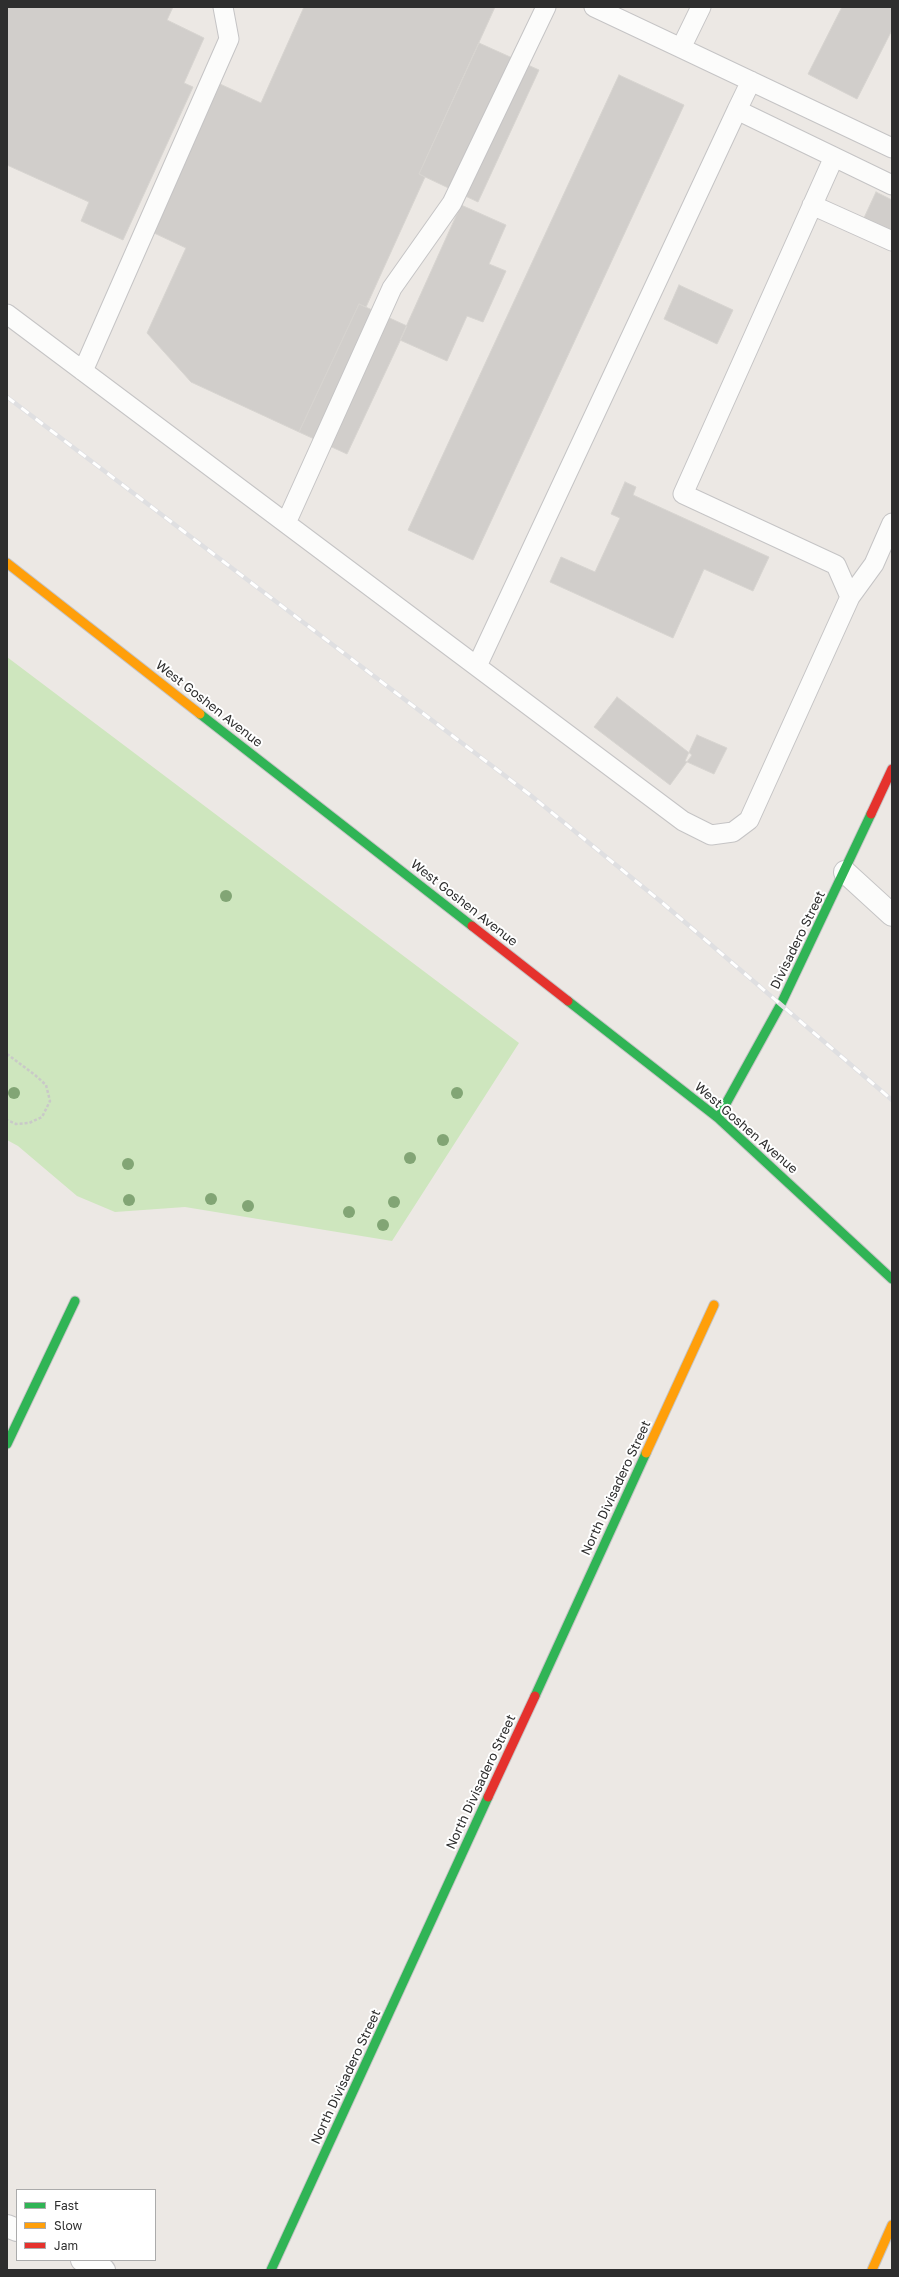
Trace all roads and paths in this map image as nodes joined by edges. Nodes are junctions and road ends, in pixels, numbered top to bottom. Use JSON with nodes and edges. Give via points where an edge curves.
{"nodes":[{"id":1,"x":224,"y":7,"type":"edge"},
{"id":2,"x":546,"y":7,"type":"edge"},
{"id":3,"x":594,"y":7,"type":"edge"},
{"id":4,"x":701,"y":7,"type":"edge"},
{"id":5,"x":681,"y":48,"type":"junction"},
{"id":6,"x":750,"y":80,"type":"junction"},
{"id":7,"x":737,"y":110,"type":"junction"},
{"id":8,"x":892,"y":148,"type":"edge"},
{"id":9,"x":834,"y":157,"type":"junction"},
{"id":10,"x":892,"y":185,"type":"edge"},
{"id":11,"x":812,"y":205,"type":"junction"},
{"id":12,"x":892,"y":241,"type":"edge"},
{"id":13,"x":7,"y":314,"type":"edge"},
{"id":14,"x":83,"y":371,"type":"junction"},
{"id":15,"x":286,"y":523,"type":"junction"},
{"id":16,"x":892,"y":523,"type":"edge"},
{"id":17,"x":7,"y":564,"type":"edge"},
{"id":18,"x":850,"y":597,"type":"junction"},
{"id":19,"x":477,"y":666,"type":"junction"},
{"id":20,"x":892,"y":769,"type":"edge"},
{"id":21,"x":845,"y":872,"type":"junction"},
{"id":22,"x":892,"y":915,"type":"edge"},
{"id":23,"x":7,"y":1054,"type":"edge"},
{"id":24,"x":718,"y":1118,"type":"junction"},
{"id":25,"x":7,"y":1120,"type":"edge"},
{"id":26,"x":892,"y":1279,"type":"edge"},
{"id":27,"x":75,"y":1301,"type":"dead end"},
{"id":28,"x":714,"y":1305,"type":"dead end"},
{"id":29,"x":7,"y":1444,"type":"edge"},
{"id":30,"x":892,"y":2225,"type":"edge"},
{"id":31,"x":84,"y":2261,"type":"edge"},
{"id":32,"x":104,"y":2270,"type":"edge"},
{"id":33,"x":271,"y":2270,"type":"edge"},
{"id":34,"x":872,"y":2270,"type":"edge"}],
"edges":[{"from":1,"to":14,"type":"lane","via":[[229,39]]},
{"from":2,"to":15,"type":"lane","via":[[452,203],[392,288]]},
{"from":3,"to":5,"type":"lane"},
{"from":4,"to":5,"type":"lane"},
{"from":5,"to":6,"type":"lane"},
{"from":6,"to":7,"type":"lane"},
{"from":6,"to":8,"type":"lane"},
{"from":7,"to":9,"type":"lane"},
{"from":7,"to":19,"type":"lane"},
{"from":9,"to":10,"type":"lane"},
{"from":9,"to":11,"type":"lane"},
{"from":11,"to":12,"type":"lane"},
{"from":11,"to":18,"type":"lane","via":[[684,494],[836,565]]},
{"from":13,"to":14,"type":"lane"},
{"from":14,"to":15,"type":"lane"},
{"from":15,"to":19,"type":"lane"},
{"from":16,"to":18,"type":"lane","via":[[874,564]]},
{"from":17,"to":24,"type":"street","name":"West Goshen Avenue"},
{"from":18,"to":19,"type":"lane","via":[[749,820],[733,832],[711,835],[683,821]]},
{"from":20,"to":21,"type":"street","name":"Divisadero Street"},
{"from":21,"to":22,"type":"street"},
{"from":21,"to":24,"type":"street","name":"Divisadero Street","via":[[781,1004]]},
{"from":23,"to":25,"type":"path","via":[[46,1085],[50,1102],[42,1117],[29,1123],[16,1124]]},
{"from":24,"to":26,"type":"street","name":"West Goshen Avenue"},
{"from":27,"to":29,"type":"street"},
{"from":28,"to":33,"type":"street","name":"North Divisadero Street"},
{"from":30,"to":34,"type":"street"},
{"from":31,"to":32,"type":"street"}]}
